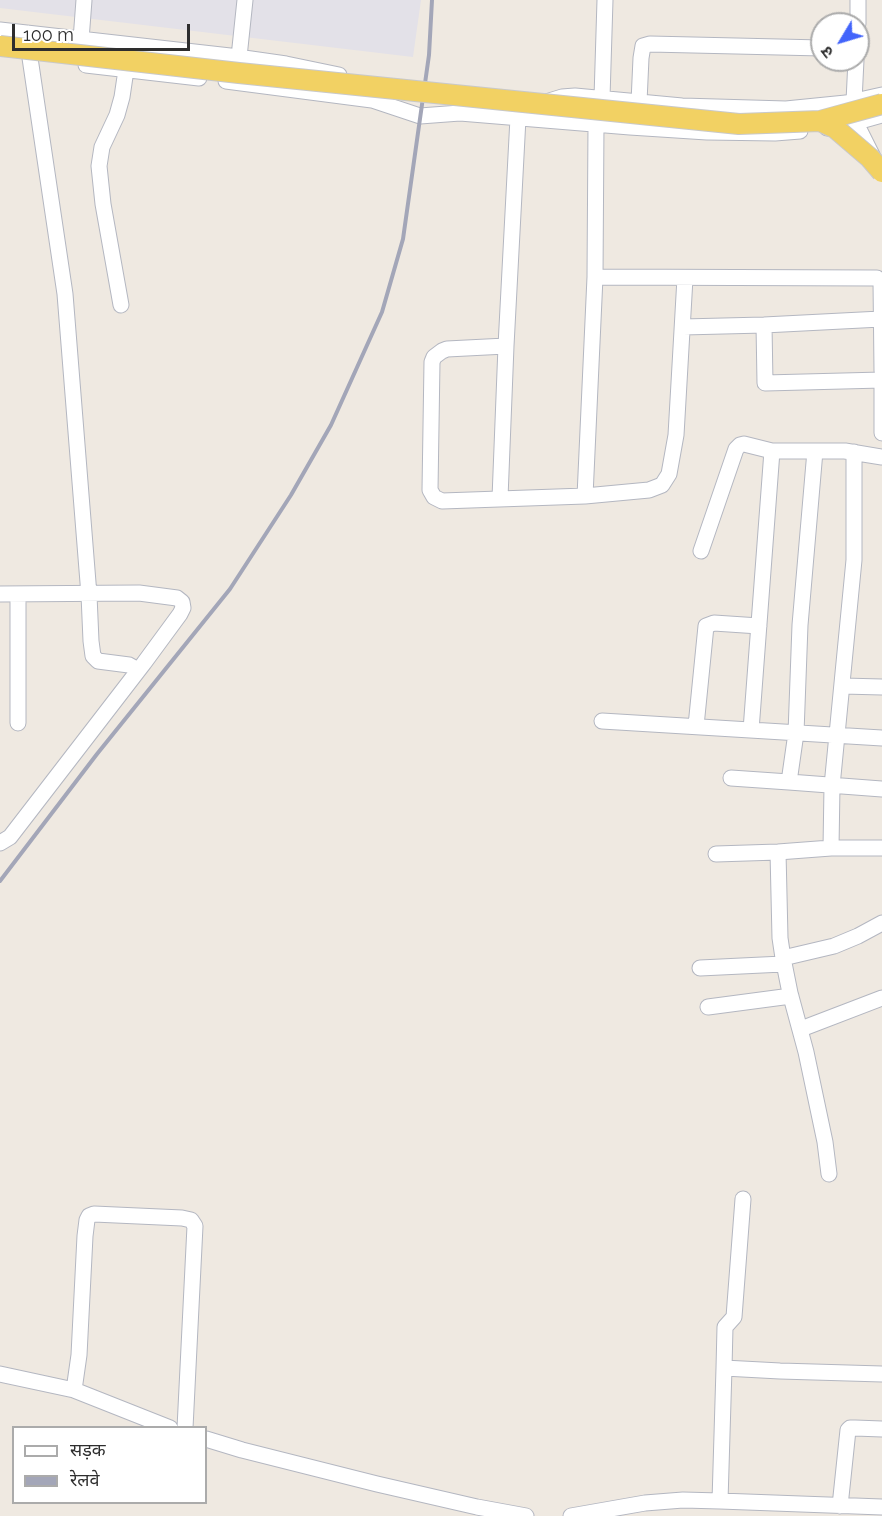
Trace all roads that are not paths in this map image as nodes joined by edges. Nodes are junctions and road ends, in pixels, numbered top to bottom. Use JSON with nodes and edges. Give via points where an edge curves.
{"nodes":[{"id":1,"x":84,"y":0,"type":"edge"},
{"id":2,"x":246,"y":0,"type":"edge"},
{"id":3,"x":604,"y":0,"type":"edge"},
{"id":4,"x":0,"y":30,"type":"edge"},
{"id":5,"x":81,"y":40,"type":"junction"},
{"id":6,"x":0,"y":46,"type":"edge"},
{"id":7,"x":810,"y":48,"type":"edge"},
{"id":8,"x":0,"y":55,"type":"edge"},
{"id":9,"x":239,"y":57,"type":"junction"},
{"id":10,"x":30,"y":58,"type":"junction"},
{"id":11,"x":126,"y":70,"type":"junction"},
{"id":12,"x":854,"y":72,"type":"edge"},
{"id":13,"x":882,"y":94,"type":"edge"},
{"id":14,"x":602,"y":98,"type":"junction"},
{"id":15,"x":372,"y":100,"type":"junction"},
{"id":16,"x":639,"y":102,"type":"junction"},
{"id":17,"x":850,"y":102,"type":"junction"},
{"id":18,"x":882,"y":104,"type":"edge"},
{"id":19,"x":882,"y":116,"type":"edge"},
{"id":20,"x":520,"y":118,"type":"junction"},
{"id":21,"x":820,"y":121,"type":"junction"},
{"id":22,"x":856,"y":122,"type":"junction"},
{"id":23,"x":596,"y":124,"type":"junction"},
{"id":24,"x":882,"y":172,"type":"edge"},
{"id":25,"x":882,"y":177,"type":"edge"},
{"id":26,"x":596,"y":277,"type":"junction"},
{"id":27,"x":685,"y":278,"type":"junction"},
{"id":28,"x":121,"y":305,"type":"dead end"},
{"id":29,"x":881,"y":319,"type":"edge"},
{"id":30,"x":764,"y":325,"type":"junction"},
{"id":31,"x":683,"y":327,"type":"junction"},
{"id":32,"x":506,"y":346,"type":"junction"},
{"id":33,"x":882,"y":371,"type":"edge"},
{"id":34,"x":882,"y":380,"type":"edge"},
{"id":35,"x":882,"y":385,"type":"edge"},
{"id":36,"x":882,"y":433,"type":"edge"},
{"id":37,"x":772,"y":451,"type":"junction"},
{"id":38,"x":815,"y":451,"type":"junction"},
{"id":39,"x":854,"y":452,"type":"junction"},
{"id":40,"x":882,"y":457,"type":"edge"},
{"id":41,"x":585,"y":496,"type":"junction"},
{"id":42,"x":500,"y":498,"type":"junction"},
{"id":43,"x":701,"y":551,"type":"dead end"},
{"id":44,"x":0,"y":594,"type":"edge"},
{"id":45,"x":18,"y":594,"type":"junction"},
{"id":46,"x":88,"y":595,"type":"junction"},
{"id":47,"x":759,"y":626,"type":"junction"},
{"id":48,"x":138,"y":670,"type":"junction"},
{"id":49,"x":843,"y":686,"type":"junction"},
{"id":50,"x":882,"y":687,"type":"edge"},
{"id":51,"x":602,"y":721,"type":"dead end"},
{"id":52,"x":18,"y":723,"type":"dead end"},
{"id":53,"x":696,"y":726,"type":"junction"},
{"id":54,"x":751,"y":730,"type":"junction"},
{"id":55,"x":796,"y":733,"type":"junction"},
{"id":56,"x":837,"y":736,"type":"junction"},
{"id":57,"x":882,"y":738,"type":"edge"},
{"id":58,"x":731,"y":778,"type":"dead end"},
{"id":59,"x":789,"y":782,"type":"junction"},
{"id":60,"x":832,"y":786,"type":"junction"},
{"id":61,"x":882,"y":789,"type":"edge"},
{"id":62,"x":0,"y":843,"type":"edge"},
{"id":63,"x":831,"y":848,"type":"junction"},
{"id":64,"x":882,"y":848,"type":"edge"},
{"id":65,"x":778,"y":852,"type":"junction"},
{"id":66,"x":716,"y":854,"type":"dead end"},
{"id":67,"x":882,"y":923,"type":"edge"},
{"id":68,"x":783,"y":961,"type":"junction"},
{"id":69,"x":700,"y":969,"type":"dead end"},
{"id":70,"x":790,"y":996,"type":"junction"},
{"id":71,"x":882,"y":998,"type":"edge"},
{"id":72,"x":708,"y":1007,"type":"dead end"},
{"id":73,"x":801,"y":1029,"type":"junction"},
{"id":74,"x":829,"y":1174,"type":"dead end"},
{"id":75,"x":743,"y":1199,"type":"dead end"},
{"id":76,"x":724,"y":1368,"type":"junction"},
{"id":77,"x":0,"y":1374,"type":"edge"},
{"id":78,"x":882,"y":1374,"type":"edge"},
{"id":79,"x":74,"y":1390,"type":"junction"},
{"id":80,"x":165,"y":1426,"type":"edge"},
{"id":81,"x":185,"y":1426,"type":"edge"},
{"id":82,"x":882,"y":1429,"type":"edge"},
{"id":83,"x":207,"y":1439,"type":"edge"},
{"id":84,"x":720,"y":1501,"type":"junction"},
{"id":85,"x":840,"y":1506,"type":"junction"},
{"id":86,"x":882,"y":1508,"type":"edge"},
{"id":87,"x":526,"y":1516,"type":"edge"},
{"id":88,"x":571,"y":1516,"type":"edge"}],
"edges":[{"from":1,"to":5,"type":"street"},
{"from":2,"to":9,"type":"street"},
{"from":3,"to":14,"type":"street"},
{"from":4,"to":5,"type":"street"},
{"from":5,"to":9,"type":"street"},
{"from":6,"to":21,"type":"main road","bridge":true,"via":[[739,124]]},
{"from":7,"to":16,"type":"street","via":[[650,44],[644,46],[640,58]]},
{"from":8,"to":10,"type":"street"},
{"from":9,"to":15,"type":"street","via":[[346,77],[365,89]]},
{"from":10,"to":11,"type":"street"},
{"from":10,"to":46,"type":"street","via":[[65,294]]},
{"from":11,"to":15,"type":"street"},
{"from":11,"to":28,"type":"street","via":[[120,106],[102,147],[99,166]]},
{"from":12,"to":17,"type":"street"},
{"from":13,"to":17,"type":"street"},
{"from":14,"to":16,"type":"street"},
{"from":14,"to":20,"type":"street","via":[[556,98]]},
{"from":15,"to":20,"type":"street","via":[[420,116],[460,112]]},
{"from":16,"to":17,"type":"street","via":[[786,109]]},
{"from":17,"to":22,"type":"street"},
{"from":18,"to":21,"type":"main road","bridge":true},
{"from":19,"to":22,"type":"street"},
{"from":20,"to":23,"type":"street"},
{"from":20,"to":32,"type":"street"},
{"from":21,"to":24,"type":"main road","bridge":true,"via":[[835,128]]},
{"from":22,"to":23,"type":"street","via":[[775,133]]},
{"from":22,"to":25,"type":"street"},
{"from":23,"to":26,"type":"street"},
{"from":26,"to":27,"type":"street"},
{"from":26,"to":41,"type":"street"},
{"from":27,"to":29,"type":"street","via":[[877,278],[881,282]]},
{"from":27,"to":31,"type":"street"},
{"from":29,"to":30,"type":"street"},
{"from":29,"to":33,"type":"street"},
{"from":30,"to":31,"type":"street"},
{"from":30,"to":34,"type":"street","via":[[765,383]]},
{"from":31,"to":41,"type":"street","via":[[676,435],[669,474],[662,485],[650,490]]},
{"from":32,"to":42,"type":"street"},
{"from":32,"to":42,"type":"street","via":[[447,349],[432,362],[430,490],[442,501]]},
{"from":35,"to":36,"type":"street"},
{"from":37,"to":38,"type":"street"},
{"from":37,"to":43,"type":"street","via":[[744,444],[736,448]]},
{"from":37,"to":47,"type":"street"},
{"from":38,"to":39,"type":"street"},
{"from":38,"to":55,"type":"street","via":[[800,625]]},
{"from":39,"to":40,"type":"street"},
{"from":39,"to":49,"type":"street","via":[[854,560]]},
{"from":41,"to":42,"type":"street"},
{"from":44,"to":45,"type":"street"},
{"from":45,"to":46,"type":"street"},
{"from":45,"to":52,"type":"street"},
{"from":46,"to":48,"type":"street","via":[[93,656],[98,661]]},
{"from":46,"to":48,"type":"street","via":[[139,593],[182,602],[180,614]]},
{"from":47,"to":53,"type":"street","via":[[714,622],[706,626]]},
{"from":47,"to":54,"type":"street"},
{"from":48,"to":62,"type":"street","via":[[10,837]]},
{"from":49,"to":50,"type":"street"},
{"from":49,"to":56,"type":"street"},
{"from":51,"to":53,"type":"street"},
{"from":53,"to":54,"type":"street"},
{"from":54,"to":55,"type":"street"},
{"from":55,"to":56,"type":"street"},
{"from":55,"to":59,"type":"street"},
{"from":56,"to":57,"type":"street"},
{"from":56,"to":60,"type":"street"},
{"from":58,"to":59,"type":"street"},
{"from":59,"to":60,"type":"street"},
{"from":60,"to":61,"type":"street"},
{"from":60,"to":63,"type":"street"},
{"from":63,"to":64,"type":"street"},
{"from":63,"to":65,"type":"street"},
{"from":65,"to":66,"type":"street"},
{"from":65,"to":68,"type":"street"},
{"from":67,"to":68,"type":"street","via":[[834,946]]},
{"from":68,"to":69,"type":"street"},
{"from":68,"to":70,"type":"street"},
{"from":70,"to":72,"type":"street"},
{"from":70,"to":73,"type":"street"},
{"from":71,"to":73,"type":"street"},
{"from":73,"to":74,"type":"street"},
{"from":75,"to":76,"type":"street","via":[[734,1317],[725,1326]]},
{"from":76,"to":78,"type":"street"},
{"from":76,"to":84,"type":"street"},
{"from":77,"to":79,"type":"street"},
{"from":79,"to":80,"type":"street"},
{"from":79,"to":81,"type":"street","via":[[89,1216],[191,1220],[195,1226]]},
{"from":82,"to":85,"type":"street","via":[[848,1430]]},
{"from":83,"to":87,"type":"street","via":[[377,1485]]},
{"from":84,"to":85,"type":"street"},
{"from":84,"to":88,"type":"street","via":[[645,1503]]},
{"from":85,"to":86,"type":"street"}]}
